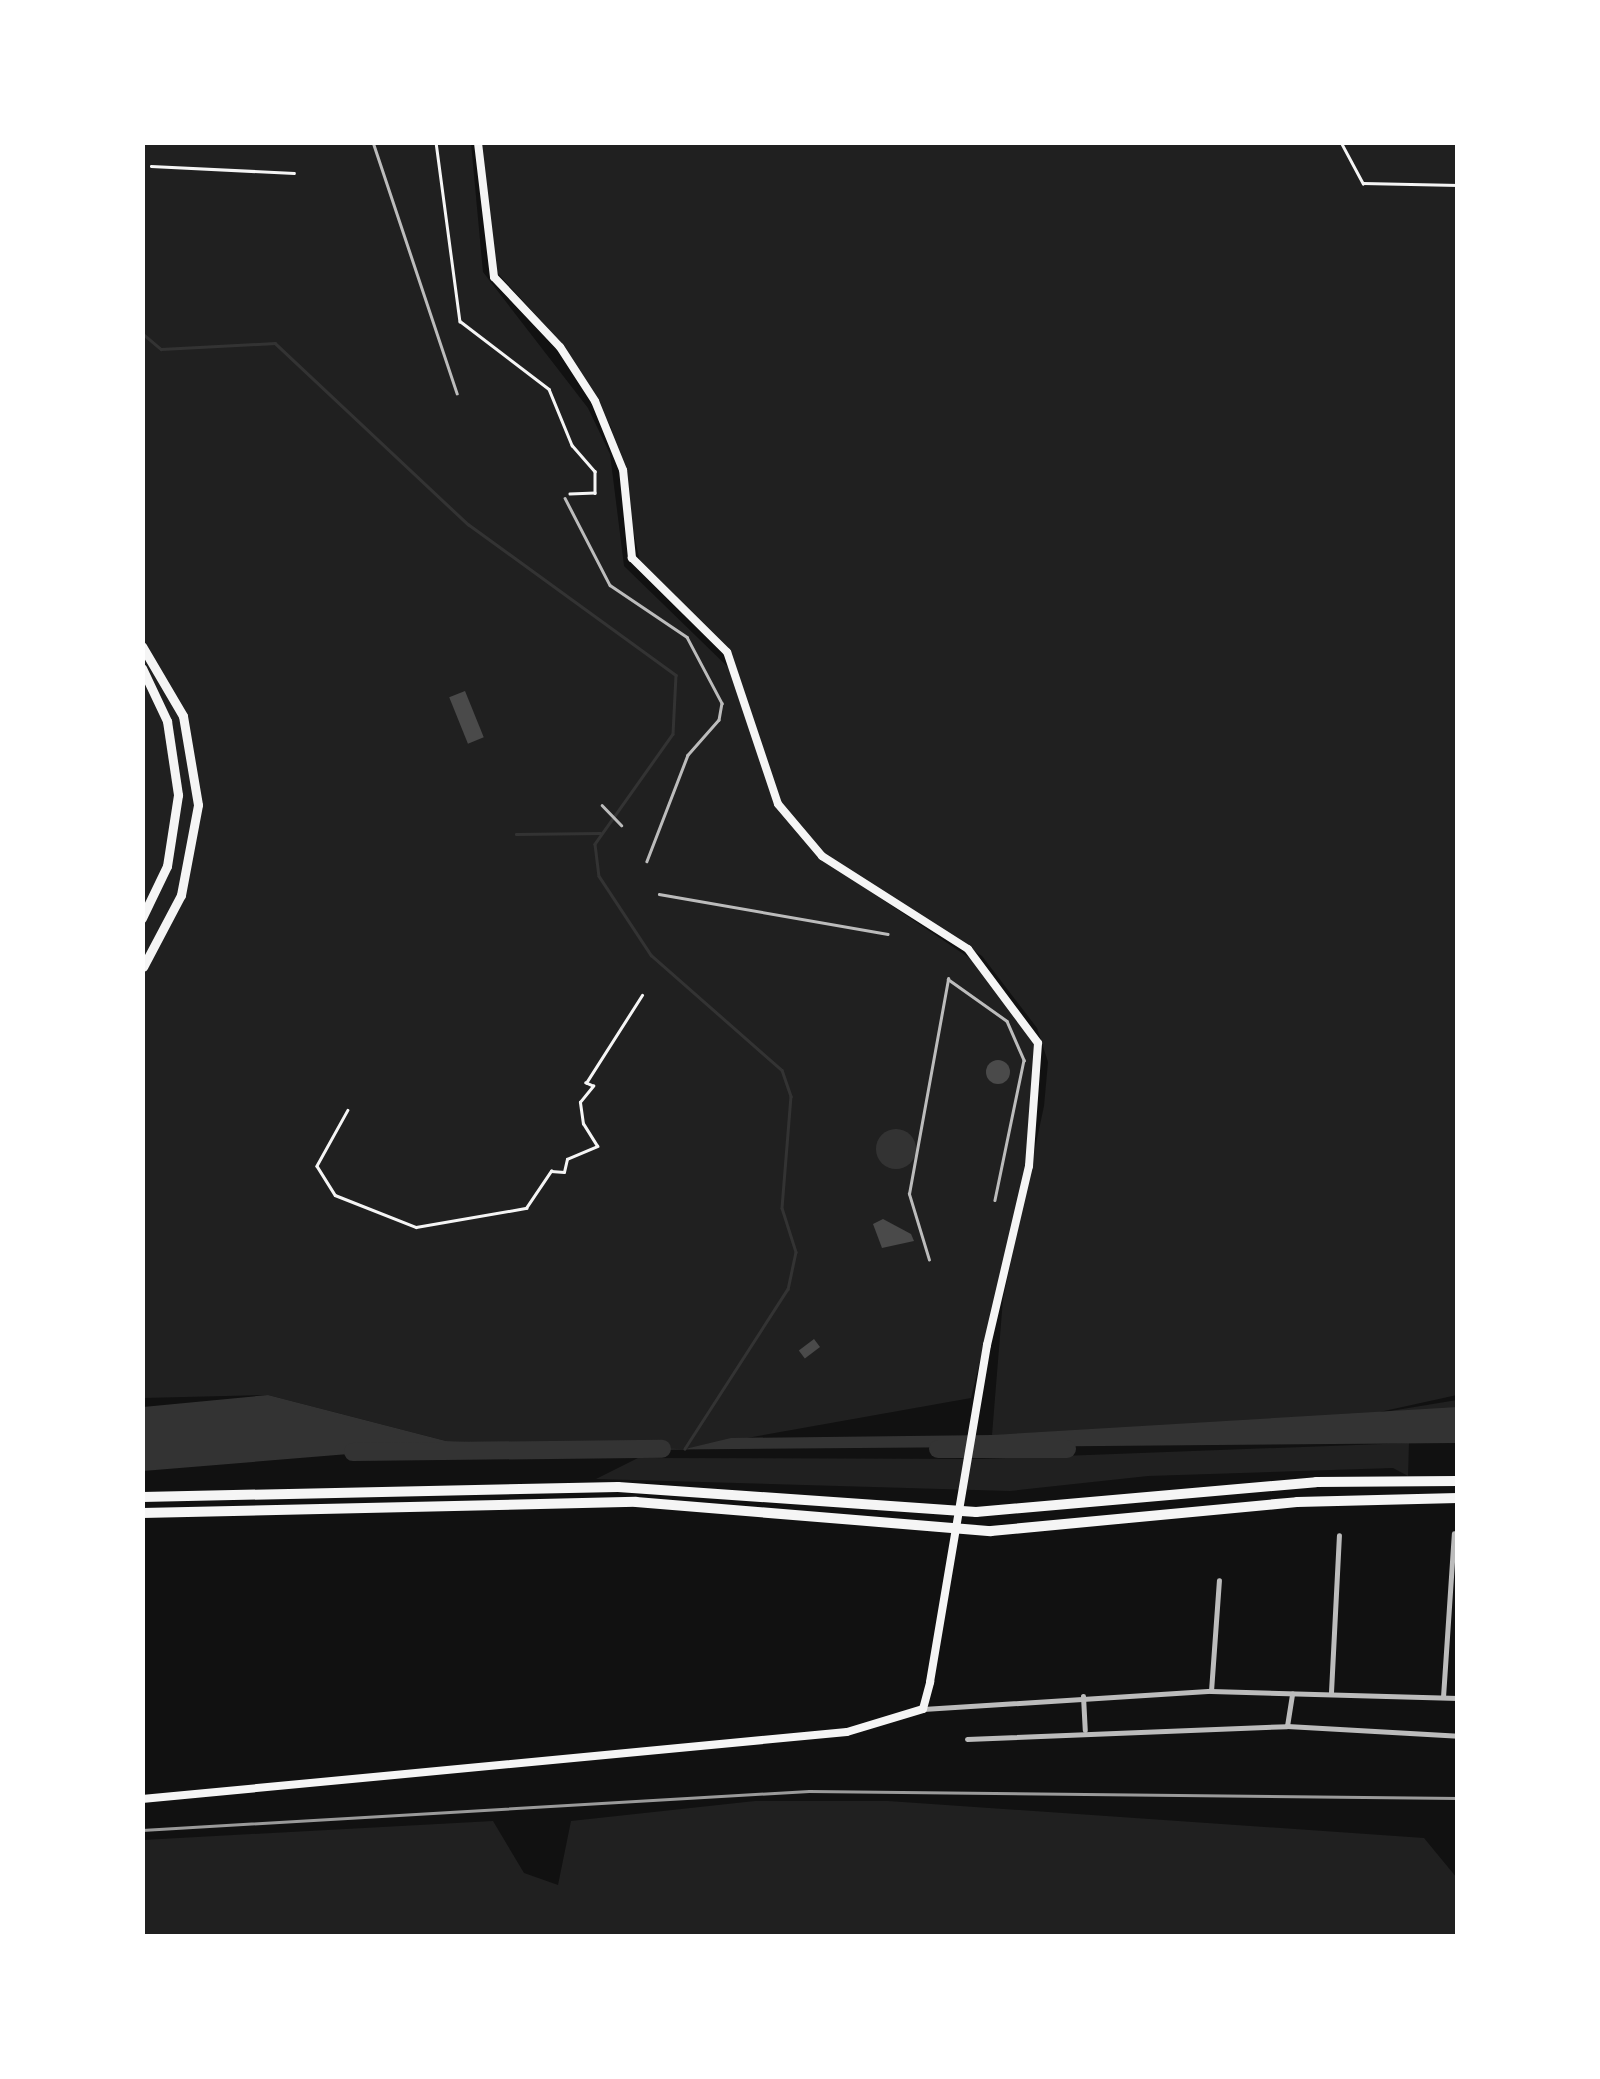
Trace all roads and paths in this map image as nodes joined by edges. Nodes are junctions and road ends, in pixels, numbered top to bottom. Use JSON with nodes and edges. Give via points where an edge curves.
{"nodes":[{"id":1,"x":373,"y":142,"type":"edge"},
{"id":2,"x":436,"y":142,"type":"edge"},
{"id":3,"x":478,"y":142,"type":"edge"},
{"id":4,"x":1150,"y":142,"type":"edge"},
{"id":5,"x":1161,"y":142,"type":"edge"},
{"id":6,"x":1341,"y":142,"type":"edge"},
{"id":7,"x":151,"y":166,"type":"dead end"},
{"id":8,"x":294,"y":173,"type":"dead end"},
{"id":9,"x":1458,"y":186,"type":"edge"},
{"id":10,"x":457,"y":393,"type":"dead end"},
{"id":11,"x":564,"y":495,"type":"joint"},
{"id":12,"x":142,"y":646,"type":"edge"},
{"id":13,"x":142,"y":668,"type":"edge"},
{"id":14,"x":602,"y":805,"type":"dead end"},
{"id":15,"x":621,"y":825,"type":"dead end"},
{"id":16,"x":647,"y":861,"type":"dead end"},
{"id":17,"x":659,"y":894,"type":"dead end"},
{"id":18,"x":142,"y":918,"type":"edge"},
{"id":19,"x":888,"y":934,"type":"dead end"},
{"id":20,"x":143,"y":967,"type":"edge"},
{"id":21,"x":642,"y":995,"type":"dead end"},
{"id":22,"x":348,"y":1110,"type":"dead end"},
{"id":23,"x":995,"y":1200,"type":"dead end"},
{"id":24,"x":930,"y":1260,"type":"dead end"},
{"id":25,"x":1458,"y":1481,"type":"edge"},
{"id":26,"x":142,"y":1498,"type":"edge"},
{"id":27,"x":1458,"y":1498,"type":"edge"},
{"id":28,"x":142,"y":1513,"type":"edge"},
{"id":29,"x":1454,"y":1532,"type":"dead end"},
{"id":30,"x":1340,"y":1535,"type":"dead end"},
{"id":31,"x":1219,"y":1580,"type":"dead end"},
{"id":32,"x":1211,"y":1691,"type":"junction"},
{"id":33,"x":1292,"y":1693,"type":"junction"},
{"id":34,"x":1331,"y":1693,"type":"junction"},
{"id":35,"x":1083,"y":1696,"type":"junction"},
{"id":36,"x":1443,"y":1697,"type":"junction"},
{"id":37,"x":1458,"y":1698,"type":"edge"},
{"id":38,"x":923,"y":1709,"type":"junction"},
{"id":39,"x":1288,"y":1726,"type":"junction"},
{"id":40,"x":1084,"y":1730,"type":"junction"},
{"id":41,"x":1458,"y":1736,"type":"edge"},
{"id":42,"x":967,"y":1739,"type":"dead end"},
{"id":43,"x":142,"y":1800,"type":"edge"}],
"edges":[{"from":1,"to":10,"type":"lane"},
{"from":2,"to":11,"type":"path","via":[[460,322],[518,360],[565,415],[595,482],[594,493]]},
{"from":3,"to":38,"type":"main road","via":[[494,277],[560,346],[594,401],[619,450],[632,558],[727,652],[778,804],[822,856],[968,949],[1017,1002],[1038,1043],[1036,1129]]},
{"from":4,"to":5,"type":"path"},
{"from":6,"to":9,"type":"path","via":[[1364,183]]},
{"from":7,"to":8,"type":"path"},
{"from":11,"to":16,"type":"lane","via":[[610,586],[687,637],[722,703],[719,720],[688,755]]},
{"from":12,"to":20,"type":"highway","via":[[182,716],[198,806],[187,878]]},
{"from":13,"to":18,"type":"highway","via":[[167,720],[178,794],[167,866]]},
{"from":14,"to":15,"type":"lane"},
{"from":17,"to":19,"type":"lane"},
{"from":21,"to":22,"type":"path","via":[[580,1102],[583,1124],[598,1146],[567,1159],[564,1172],[551,1171],[526,1208],[416,1227],[335,1195],[317,1166]]},
{"from":23,"to":24,"type":"lane","via":[[1024,1060],[1007,1022],[948,978],[909,1194]]},
{"from":25,"to":26,"type":"highway","via":[[1316,1482],[976,1512],[618,1487]]},
{"from":27,"to":28,"type":"highway","via":[[1297,1502],[992,1531],[636,1502]]},
{"from":29,"to":36,"type":"street"},
{"from":30,"to":34,"type":"street"},
{"from":31,"to":32,"type":"street"},
{"from":32,"to":33,"type":"street"},
{"from":32,"to":35,"type":"street"},
{"from":33,"to":34,"type":"street"},
{"from":33,"to":39,"type":"street"},
{"from":34,"to":36,"type":"street"},
{"from":35,"to":38,"type":"street"},
{"from":35,"to":40,"type":"street"},
{"from":36,"to":37,"type":"street"},
{"from":38,"to":43,"type":"main road","via":[[847,1732]]},
{"from":39,"to":40,"type":"street"},
{"from":39,"to":41,"type":"street"},
{"from":40,"to":42,"type":"street"}]}
